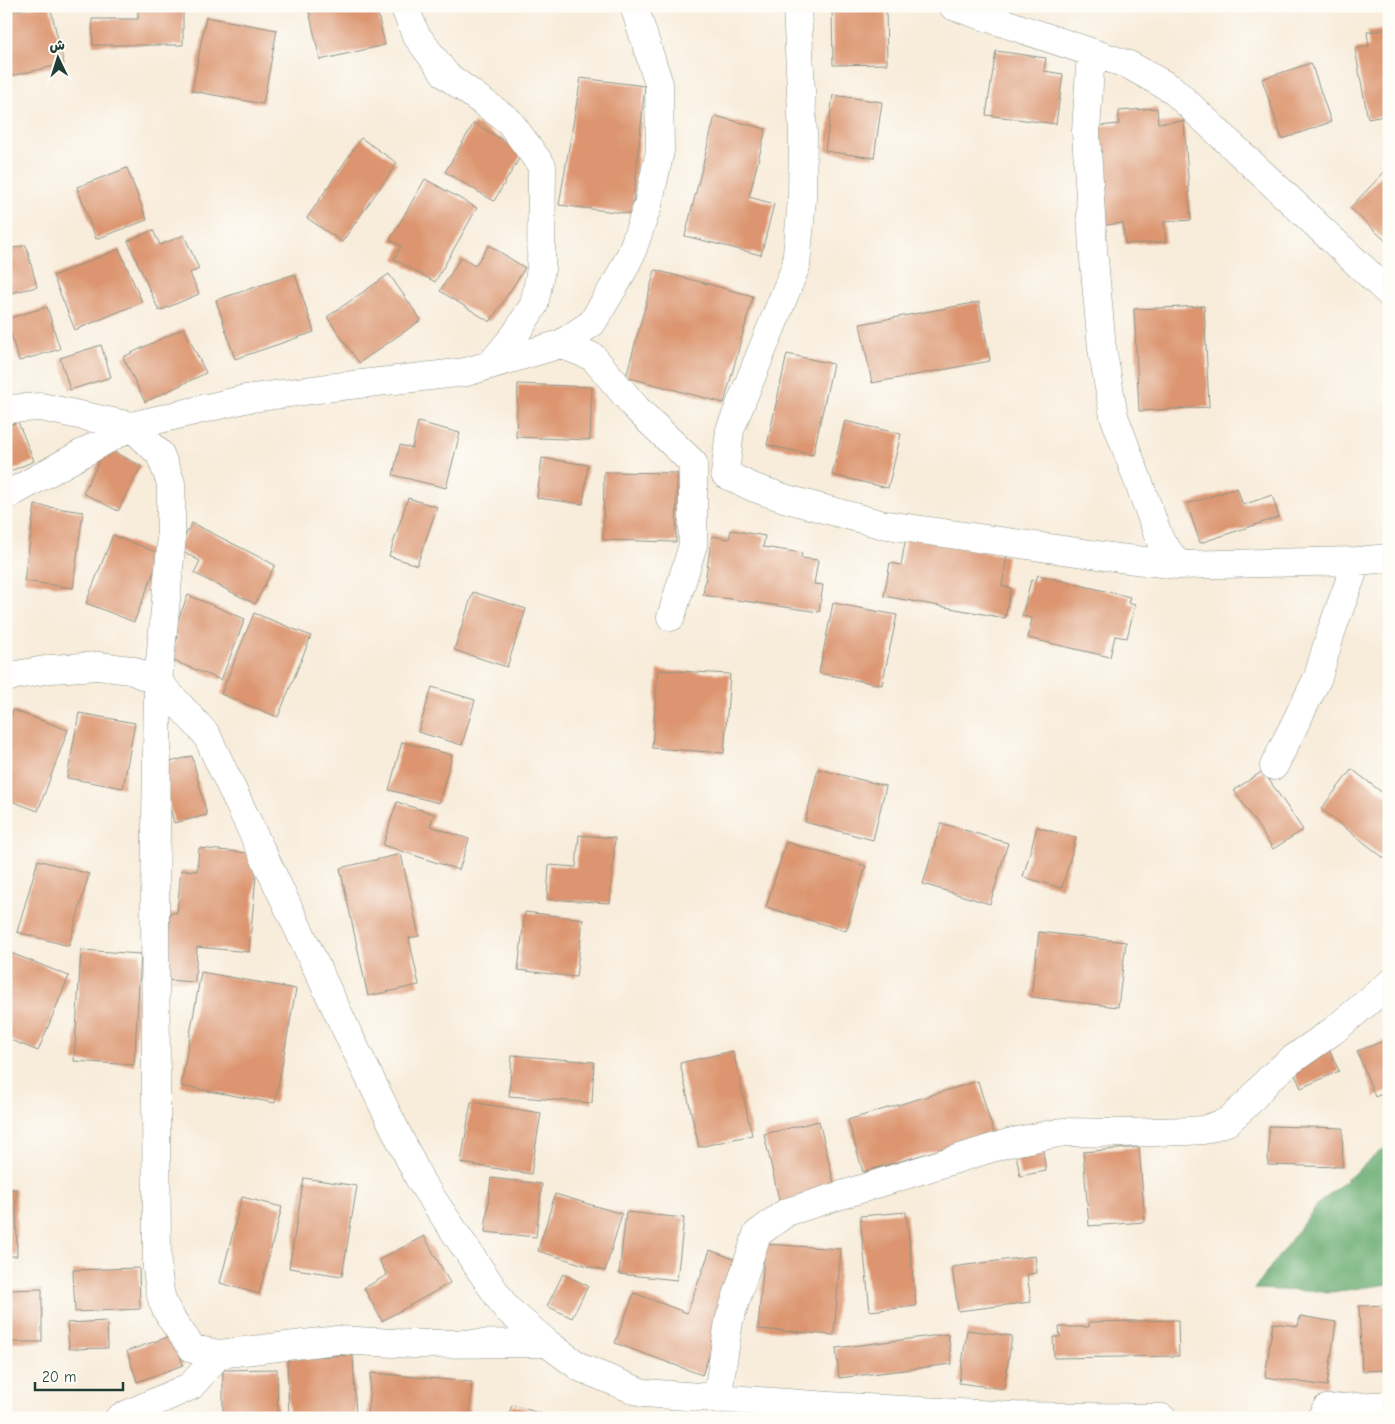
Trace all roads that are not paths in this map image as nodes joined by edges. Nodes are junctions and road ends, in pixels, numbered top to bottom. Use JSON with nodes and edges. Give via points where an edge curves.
{"nodes":[{"id":1,"x":404,"y":6,"type":"edge"},
{"id":2,"x":634,"y":6,"type":"edge"},
{"id":3,"x":797,"y":6,"type":"edge"},
{"id":4,"x":953,"y":6,"type":"edge"},
{"id":5,"x":1091,"y":52,"type":"junction"},
{"id":6,"x":1389,"y":293,"type":"edge"},
{"id":7,"x":561,"y":344,"type":"junction"},
{"id":8,"x":490,"y":365,"type":"junction"},
{"id":9,"x":6,"y":409,"type":"edge"},
{"id":10,"x":131,"y":426,"type":"junction"},
{"id":11,"x":6,"y":496,"type":"edge"},
{"id":12,"x":1389,"y":558,"type":"edge"},
{"id":13,"x":1357,"y":561,"type":"junction"},
{"id":14,"x":1178,"y":565,"type":"junction"},
{"id":15,"x":671,"y":617,"type":"dead end"},
{"id":16,"x":6,"y":678,"type":"edge"},
{"id":17,"x":158,"y":682,"type":"junction"},
{"id":18,"x":1274,"y":766,"type":"dead end"},
{"id":19,"x":1389,"y":984,"type":"edge"},
{"id":20,"x":547,"y":1343,"type":"junction"},
{"id":21,"x":219,"y":1354,"type":"junction"},
{"id":22,"x":717,"y":1400,"type":"junction"},
{"id":23,"x":1389,"y":1405,"type":"edge"},
{"id":24,"x":1014,"y":1417,"type":"edge"},
{"id":25,"x":119,"y":1418,"type":"edge"},
{"id":26,"x":1162,"y":1418,"type":"edge"},
{"id":27,"x":1321,"y":1418,"type":"edge"}],
"edges":[{"from":1,"to":8,"type":"street","via":[[416,34],[446,76],[509,121],[542,166],[541,269],[534,305],[515,336]]},
{"from":2,"to":7,"type":"street","via":[[659,84],[660,151],[648,205],[618,280],[592,323]]},
{"from":3,"to":14,"type":"street","via":[[803,135],[796,266],[730,430],[725,474],[787,499],[880,524]]},
{"from":4,"to":5,"type":"street"},
{"from":5,"to":6,"type":"street","via":[[1129,65],[1172,89]]},
{"from":5,"to":14,"type":"street","via":[[1086,132],[1102,348],[1114,416],[1160,540]]},
{"from":7,"to":8,"type":"street"},
{"from":7,"to":15,"type":"street","via":[[593,357],[637,409],[693,462],[693,545]]},
{"from":8,"to":10,"type":"street","via":[[466,372],[245,399]]},
{"from":9,"to":10,"type":"street","via":[[41,407]]},
{"from":10,"to":11,"type":"street"},
{"from":10,"to":17,"type":"street","via":[[160,454],[171,483],[171,548]]},
{"from":12,"to":13,"type":"street"},
{"from":13,"to":14,"type":"street"},
{"from":13,"to":18,"type":"street","via":[[1318,677]]},
{"from":16,"to":17,"type":"street","via":[[52,669],[98,666],[131,670]]},
{"from":17,"to":20,"type":"street","via":[[206,734],[421,1182],[506,1308]]},
{"from":17,"to":21,"type":"street","via":[[155,901],[157,1269],[164,1305],[176,1326],[193,1349]]},
{"from":19,"to":22,"type":"street","via":[[1270,1078],[1227,1122],[1203,1130],[1187,1131],[1063,1132],[1008,1143],[787,1212],[757,1234],[729,1321]]},
{"from":20,"to":21,"type":"street","via":[[414,1344],[337,1340]]},
{"from":20,"to":22,"type":"street","via":[[581,1368],[644,1394]]},
{"from":21,"to":25,"type":"street","via":[[191,1386]]},
{"from":22,"to":24,"type":"street"},
{"from":23,"to":27,"type":"street","via":[[1326,1409]]},
{"from":24,"to":26,"type":"street"}]}
